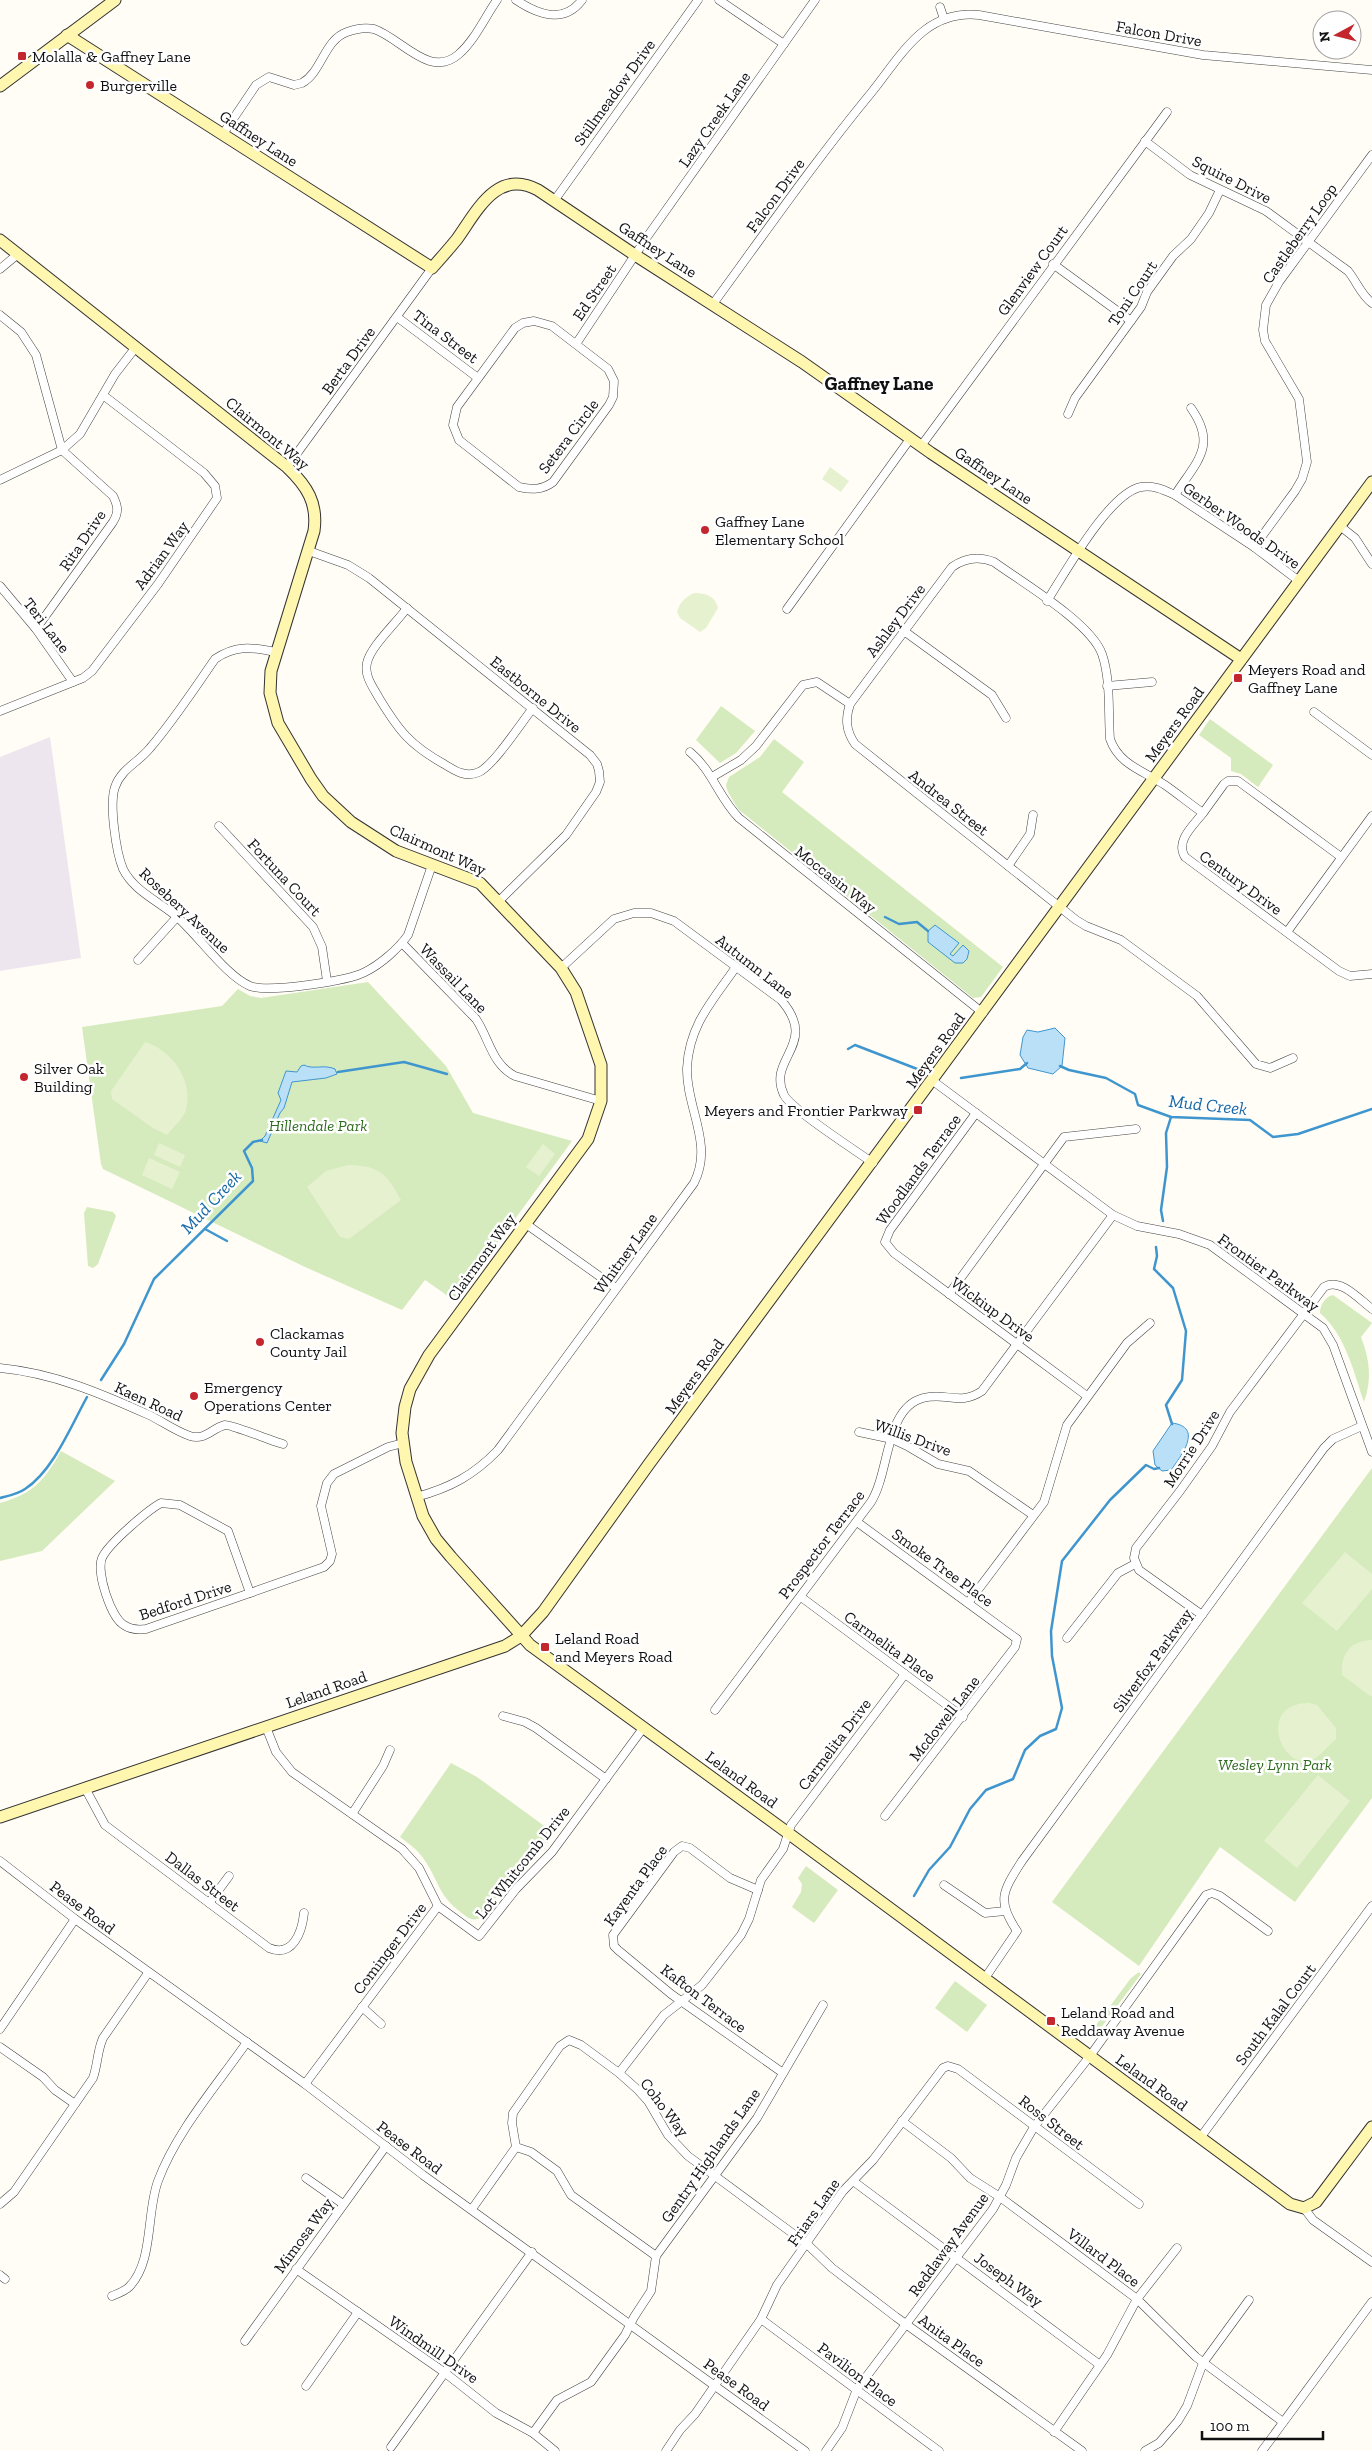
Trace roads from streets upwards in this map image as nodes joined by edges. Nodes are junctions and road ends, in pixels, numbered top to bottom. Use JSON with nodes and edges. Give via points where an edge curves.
{"nodes":[{"id":1,"x":115,"y":0,"type":"edge"},
{"id":2,"x":497,"y":0,"type":"edge"},
{"id":3,"x":516,"y":0,"type":"edge"},
{"id":4,"x":582,"y":0,"type":"edge"},
{"id":5,"x":698,"y":0,"type":"edge"},
{"id":6,"x":719,"y":0,"type":"edge"},
{"id":7,"x":815,"y":0,"type":"edge"},
{"id":8,"x":940,"y":6,"type":"dead end"},
{"id":9,"x":944,"y":19,"type":"junction"},
{"id":10,"x":67,"y":35,"type":"junction"},
{"id":11,"x":784,"y":44,"type":"junction"},
{"id":12,"x":1372,"y":70,"type":"edge"},
{"id":13,"x":0,"y":86,"type":"edge"},
{"id":14,"x":1167,"y":112,"type":"dead end"},
{"id":15,"x":223,"y":134,"type":"junction"},
{"id":16,"x":1145,"y":141,"type":"junction"},
{"id":17,"x":1372,"y":155,"type":"edge"},
{"id":18,"x":1220,"y":190,"type":"junction"},
{"id":19,"x":554,"y":201,"type":"junction"},
{"id":20,"x":0,"y":240,"type":"edge"},
{"id":21,"x":1308,"y":242,"type":"junction"},
{"id":22,"x":18,"y":254,"type":"junction"},
{"id":23,"x":635,"y":255,"type":"junction"},
{"id":24,"x":1053,"y":264,"type":"junction"},
{"id":25,"x":432,"y":268,"type":"junction"},
{"id":26,"x":0,"y":270,"type":"edge"},
{"id":27,"x":1372,"y":303,"type":"edge"},
{"id":28,"x":713,"y":304,"type":"junction"},
{"id":29,"x":0,"y":314,"type":"edge"},
{"id":30,"x":396,"y":317,"type":"junction"},
{"id":31,"x":1131,"y":321,"type":"junction"},
{"id":32,"x":576,"y":344,"type":"junction"},
{"id":33,"x":136,"y":347,"type":"junction"},
{"id":34,"x":478,"y":378,"type":"junction"},
{"id":35,"x":103,"y":395,"type":"junction"},
{"id":36,"x":1191,"y":408,"type":"dead end"},
{"id":37,"x":1068,"y":414,"type":"dead end"},
{"id":38,"x":910,"y":438,"type":"junction"},
{"id":39,"x":921,"y":446,"type":"junction"},
{"id":40,"x":62,"y":450,"type":"junction"},
{"id":41,"x":287,"y":467,"type":"junction"},
{"id":42,"x":0,"y":480,"type":"edge"},
{"id":43,"x":1372,"y":482,"type":"edge"},
{"id":44,"x":1174,"y":495,"type":"junction"},
{"id":45,"x":1340,"y":526,"type":"junction"},
{"id":46,"x":1254,"y":547,"type":"junction"},
{"id":47,"x":309,"y":552,"type":"junction"},
{"id":48,"x":1080,"y":552,"type":"junction"},
{"id":49,"x":1372,"y":564,"type":"edge"},
{"id":50,"x":1299,"y":581,"type":"junction"},
{"id":51,"x":0,"y":586,"type":"edge"},
{"id":52,"x":1047,"y":601,"type":"junction"},
{"id":53,"x":407,"y":608,"type":"junction"},
{"id":54,"x":787,"y":609,"type":"dead end"},
{"id":55,"x":36,"y":629,"type":"junction"},
{"id":56,"x":904,"y":630,"type":"junction"},
{"id":57,"x":276,"y":652,"type":"junction"},
{"id":58,"x":1241,"y":659,"type":"junction"},
{"id":59,"x":73,"y":682,"type":"junction"},
{"id":60,"x":1152,"y":682,"type":"dead end"},
{"id":61,"x":1107,"y":686,"type":"junction"},
{"id":62,"x":850,"y":704,"type":"junction"},
{"id":63,"x":533,"y":708,"type":"junction"},
{"id":64,"x":0,"y":711,"type":"edge"},
{"id":65,"x":1314,"y":712,"type":"dead end"},
{"id":66,"x":1006,"y":718,"type":"dead end"},
{"id":67,"x":690,"y":752,"type":"dead end"},
{"id":68,"x":1372,"y":755,"type":"edge"},
{"id":69,"x":712,"y":777,"type":"junction"},
{"id":70,"x":1154,"y":779,"type":"junction"},
{"id":71,"x":1203,"y":813,"type":"junction"},
{"id":72,"x":1033,"y":815,"type":"dead end"},
{"id":73,"x":1372,"y":816,"type":"edge"},
{"id":74,"x":219,"y":826,"type":"dead end"},
{"id":75,"x":1341,"y":857,"type":"junction"},
{"id":76,"x":432,"y":864,"type":"junction"},
{"id":77,"x":1008,"y":866,"type":"junction"},
{"id":78,"x":499,"y":901,"type":"junction"},
{"id":79,"x":1060,"y":907,"type":"junction"},
{"id":80,"x":177,"y":917,"type":"junction"},
{"id":81,"x":1287,"y":932,"type":"junction"},
{"id":82,"x":402,"y":943,"type":"junction"},
{"id":83,"x":138,"y":960,"type":"dead end"},
{"id":84,"x":736,"y":967,"type":"junction"},
{"id":85,"x":561,"y":968,"type":"junction"},
{"id":86,"x":1372,"y":974,"type":"edge"},
{"id":87,"x":327,"y":981,"type":"junction"},
{"id":88,"x":983,"y":1013,"type":"junction"},
{"id":89,"x":1293,"y":1058,"type":"dead end"},
{"id":90,"x":933,"y":1081,"type":"junction"},
{"id":91,"x":601,"y":1101,"type":"junction"},
{"id":92,"x":976,"y":1113,"type":"junction"},
{"id":93,"x":1136,"y":1129,"type":"dead end"},
{"id":94,"x":872,"y":1163,"type":"junction"},
{"id":95,"x":1044,"y":1163,"type":"junction"},
{"id":96,"x":1113,"y":1215,"type":"junction"},
{"id":97,"x":526,"y":1224,"type":"junction"},
{"id":98,"x":885,"y":1242,"type":"joint"},
{"id":99,"x":616,"y":1288,"type":"junction"},
{"id":100,"x":949,"y":1294,"type":"junction"},
{"id":101,"x":1372,"y":1309,"type":"edge"},
{"id":102,"x":1304,"y":1313,"type":"junction"},
{"id":103,"x":1150,"y":1323,"type":"dead end"},
{"id":104,"x":1018,"y":1344,"type":"junction"},
{"id":105,"x":0,"y":1368,"type":"edge"},
{"id":106,"x":1088,"y":1396,"type":"junction"},
{"id":107,"x":1362,"y":1426,"type":"junction"},
{"id":108,"x":859,"y":1432,"type":"dead end"},
{"id":109,"x":892,"y":1440,"type":"junction"},
{"id":110,"x":403,"y":1443,"type":"junction"},
{"id":111,"x":283,"y":1444,"type":"dead end"},
{"id":112,"x":1372,"y":1452,"type":"edge"},
{"id":113,"x":416,"y":1497,"type":"junction"},
{"id":114,"x":1033,"y":1515,"type":"junction"},
{"id":115,"x":857,"y":1522,"type":"junction"},
{"id":116,"x":1135,"y":1564,"type":"junction"},
{"id":117,"x":250,"y":1593,"type":"junction"},
{"id":118,"x":801,"y":1597,"type":"junction"},
{"id":119,"x":968,"y":1603,"type":"junction"},
{"id":120,"x":1202,"y":1615,"type":"junction"},
{"id":121,"x":1013,"y":1634,"type":"joint"},
{"id":122,"x":522,"y":1636,"type":"junction"},
{"id":123,"x":1067,"y":1638,"type":"dead end"},
{"id":124,"x":905,"y":1674,"type":"junction"},
{"id":125,"x":715,"y":1710,"type":"dead end"},
{"id":126,"x":503,"y":1716,"type":"dead end"},
{"id":127,"x":963,"y":1717,"type":"junction"},
{"id":128,"x":266,"y":1727,"type":"junction"},
{"id":129,"x":644,"y":1727,"type":"junction"},
{"id":130,"x":390,"y":1750,"type":"dead end"},
{"id":131,"x":606,"y":1779,"type":"junction"},
{"id":132,"x":85,"y":1788,"type":"junction"},
{"id":133,"x":352,"y":1814,"type":"junction"},
{"id":134,"x":885,"y":1816,"type":"dead end"},
{"id":135,"x":0,"y":1817,"type":"edge"},
{"id":136,"x":788,"y":1833,"type":"junction"},
{"id":137,"x":0,"y":1861,"type":"edge"},
{"id":138,"x":229,"y":1876,"type":"dead end"},
{"id":139,"x":944,"y":1885,"type":"dead end"},
{"id":140,"x":758,"y":1890,"type":"junction"},
{"id":141,"x":209,"y":1903,"type":"junction"},
{"id":142,"x":438,"y":1906,"type":"junction"},
{"id":143,"x":1372,"y":1906,"type":"edge"},
{"id":144,"x":1005,"y":1910,"type":"junction"},
{"id":145,"x":304,"y":1913,"type":"dead end"},
{"id":146,"x":75,"y":1919,"type":"junction"},
{"id":147,"x":1268,"y":1932,"type":"dead end"},
{"id":148,"x":612,"y":1941,"type":"joint"},
{"id":149,"x":148,"y":1972,"type":"junction"},
{"id":150,"x":985,"y":1978,"type":"junction"},
{"id":151,"x":683,"y":2000,"type":"junction"},
{"id":152,"x":822,"y":2005,"type":"dead end"},
{"id":153,"x":362,"y":2007,"type":"junction"},
{"id":154,"x":381,"y":2024,"type":"dead end"},
{"id":155,"x":0,"y":2029,"type":"edge"},
{"id":156,"x":247,"y":2042,"type":"junction"},
{"id":157,"x":0,"y":2047,"type":"edge"},
{"id":158,"x":1090,"y":2056,"type":"junction"},
{"id":159,"x":948,"y":2066,"type":"joint"},
{"id":160,"x":619,"y":2073,"type":"junction"},
{"id":161,"x":783,"y":2073,"type":"junction"},
{"id":162,"x":305,"y":2084,"type":"junction"},
{"id":163,"x":75,"y":2104,"type":"junction"},
{"id":164,"x":902,"y":2121,"type":"junction"},
{"id":165,"x":1034,"y":2127,"type":"junction"},
{"id":166,"x":1372,"y":2127,"type":"edge"},
{"id":167,"x":1200,"y":2138,"type":"junction"},
{"id":168,"x":386,"y":2146,"type":"junction"},
{"id":169,"x":516,"y":2148,"type":"junction"},
{"id":170,"x":714,"y":2175,"type":"junction"},
{"id":171,"x":306,"y":2178,"type":"dead end"},
{"id":172,"x":852,"y":2181,"type":"junction"},
{"id":173,"x":1000,"y":2197,"type":"junction"},
{"id":174,"x":0,"y":2204,"type":"edge"},
{"id":175,"x":343,"y":2204,"type":"junction"},
{"id":176,"x":1138,"y":2204,"type":"dead end"},
{"id":177,"x":1304,"y":2208,"type":"junction"},
{"id":178,"x":472,"y":2209,"type":"junction"},
{"id":179,"x":807,"y":2244,"type":"junction"},
{"id":180,"x":1177,"y":2248,"type":"dead end"},
{"id":181,"x":532,"y":2252,"type":"junction"},
{"id":182,"x":656,"y":2256,"type":"junction"},
{"id":183,"x":956,"y":2257,"type":"junction"},
{"id":184,"x":1372,"y":2262,"type":"edge"},
{"id":185,"x":296,"y":2268,"type":"junction"},
{"id":186,"x":112,"y":2296,"type":"dead end"},
{"id":187,"x":1137,"y":2299,"type":"junction"},
{"id":188,"x":1250,"y":2300,"type":"dead end"},
{"id":189,"x":1372,"y":2302,"type":"edge"},
{"id":190,"x":358,"y":2312,"type":"junction"},
{"id":191,"x":761,"y":2319,"type":"junction"},
{"id":192,"x":630,"y":2324,"type":"junction"},
{"id":193,"x":906,"y":2324,"type":"junction"},
{"id":194,"x":244,"y":2342,"type":"dead end"},
{"id":195,"x":1203,"y":2363,"type":"junction"},
{"id":196,"x":1100,"y":2365,"type":"junction"},
{"id":197,"x":444,"y":2372,"type":"junction"},
{"id":198,"x":715,"y":2385,"type":"junction"},
{"id":199,"x":306,"y":2386,"type":"dead end"},
{"id":200,"x":857,"y":2389,"type":"junction"},
{"id":201,"x":1283,"y":2422,"type":"junction"},
{"id":202,"x":1054,"y":2432,"type":"junction"},
{"id":203,"x":533,"y":2434,"type":"junction"},
{"id":204,"x":391,"y":2447,"type":"dead end"},
{"id":205,"x":555,"y":2451,"type":"edge"},
{"id":206,"x":666,"y":2451,"type":"edge"},
{"id":207,"x":805,"y":2451,"type":"edge"},
{"id":208,"x":826,"y":2451,"type":"edge"},
{"id":209,"x":939,"y":2451,"type":"edge"},
{"id":210,"x":1082,"y":2451,"type":"edge"},
{"id":211,"x":1145,"y":2451,"type":"edge"},
{"id":212,"x":1262,"y":2451,"type":"edge"}],
"edges":[{"from":1,"to":10,"type":"street"},
{"from":2,"to":15,"type":"street","via":[[466,46],[446,60],[433,62],[420,58],[375,30],[356,29],[343,34],[332,43],[302,83],[294,85],[268,77],[258,82]]},
{"from":3,"to":4,"type":"street","via":[[532,11],[552,16],[570,11]]},
{"from":5,"to":19,"type":"street","name":"Stillmeadow Drive"},
{"from":6,"to":11,"type":"street"},
{"from":7,"to":11,"type":"street","name":"Lazy Creek Lane"},
{"from":8,"to":9,"type":"street"},
{"from":9,"to":12,"type":"street","name":"Falcon Drive","via":[[979,15],[1203,55]]},
{"from":9,"to":28,"type":"street","name":"Falcon Drive","via":[[915,38],[848,120]]},
{"from":10,"to":13,"type":"street"},
{"from":10,"to":15,"type":"street","name":"Gaffney Lane"},
{"from":11,"to":23,"type":"street","name":"Lazy Creek Lane"},
{"from":14,"to":16,"type":"street","name":"Glenview Court"},
{"from":15,"to":25,"type":"street","name":"Gaffney Lane"},
{"from":16,"to":18,"type":"street","name":"Squire Drive","via":[[1190,175]]},
{"from":16,"to":24,"type":"street","name":"Glenview Court"},
{"from":17,"to":21,"type":"street","name":"Castleberry Loop"},
{"from":18,"to":21,"type":"street","name":"Squire Drive","via":[[1257,206]]},
{"from":18,"to":31,"type":"street","name":"Toni Court","via":[[1209,213],[1190,240],[1173,256]]},
{"from":19,"to":23,"type":"street","name":"Gaffney Lane"},
{"from":19,"to":25,"type":"street","name":"Gaffney Lane","via":[[526,184],[503,186],[489,195]]},
{"from":20,"to":22,"type":"street","name":"Clairmont Way"},
{"from":21,"to":27,"type":"street","name":"Squire Drive","via":[[1348,271]]},
{"from":21,"to":46,"type":"street","name":"Castleberry Loop","via":[[1266,306],[1263,330],[1269,348],[1299,399],[1307,450],[1306,471]]},
{"from":22,"to":26,"type":"street"},
{"from":22,"to":33,"type":"street","name":"Clairmont Way"},
{"from":23,"to":28,"type":"street","name":"Gaffney Lane"},
{"from":23,"to":32,"type":"street","name":"Ed Street"},
{"from":24,"to":31,"type":"street"},
{"from":24,"to":39,"type":"street","name":"Glenview Court"},
{"from":25,"to":30,"type":"street","name":"Berta Drive"},
{"from":28,"to":38,"type":"street","name":"Gaffney Lane"},
{"from":29,"to":40,"type":"street","via":[[21,332],[36,355]]},
{"from":30,"to":34,"type":"street","name":"Tina Street"},
{"from":30,"to":41,"type":"street","name":"Berta Drive"},
{"from":31,"to":37,"type":"street","name":"Toni Court","via":[[1075,398]]},
{"from":32,"to":34,"type":"street","name":"Setera Circle","via":[[546,323],[523,323],[515,328]]},
{"from":32,"to":34,"type":"street","name":"Setera Circle","via":[[608,369],[614,381],[614,391],[609,405],[548,486],[530,490],[519,487],[459,440],[453,425],[455,413]]},
{"from":33,"to":35,"type":"street"},
{"from":33,"to":41,"type":"street","name":"Clairmont Way"},
{"from":35,"to":40,"type":"street","via":[[80,434]]},
{"from":35,"to":59,"type":"street","name":"Adrian Way","via":[[204,473],[215,486],[217,498],[158,584],[92,671]]},
{"from":36,"to":44,"type":"street","via":[[1203,426],[1205,443],[1202,453]]},
{"from":38,"to":39,"type":"street","name":"Gaffney Lane"},
{"from":38,"to":54,"type":"street"},
{"from":39,"to":48,"type":"street","name":"Gaffney Lane"},
{"from":40,"to":42,"type":"street"},
{"from":40,"to":55,"type":"street","name":"Rita Drive","via":[[113,496],[118,506],[116,516]]},
{"from":41,"to":47,"type":"street","name":"Clairmont Way","via":[[306,487],[315,510]]},
{"from":43,"to":45,"type":"street","name":"Meyers Road"},
{"from":44,"to":46,"type":"street","name":"Gerber Woods Drive"},
{"from":44,"to":48,"type":"street","name":"Gerber Woods Drive","via":[[1142,487],[1122,496],[1108,510]]},
{"from":45,"to":49,"type":"street","via":[[1355,538]]},
{"from":45,"to":50,"type":"street","name":"Meyers Road"},
{"from":46,"to":50,"type":"street","name":"Gerber Woods Drive"},
{"from":47,"to":53,"type":"street","name":"Eastborne Drive","via":[[359,572]]},
{"from":47,"to":57,"type":"street","name":"Clairmont Way"},
{"from":48,"to":52,"type":"street","name":"Gerber Woods Drive"},
{"from":48,"to":58,"type":"street","name":"Gaffney Lane"},
{"from":50,"to":58,"type":"street","name":"Meyers Road"},
{"from":51,"to":55,"type":"street","name":"Teri Lane"},
{"from":52,"to":56,"type":"street","name":"Ashley Drive","via":[[994,562],[979,558],[967,560],[952,567]]},
{"from":52,"to":61,"type":"street","via":[[1084,628],[1096,642],[1104,662]]},
{"from":53,"to":63,"type":"street","name":"Eastborne Drive"},
{"from":53,"to":63,"type":"street","via":[[370,654],[366,670],[396,726],[420,751],[459,773],[478,773],[491,763]]},
{"from":55,"to":59,"type":"street","name":"Teri Lane"},
{"from":56,"to":62,"type":"street","name":"Ashley Drive"},
{"from":56,"to":66,"type":"street","via":[[992,695]]},
{"from":57,"to":76,"type":"street","name":"Clairmont Way","via":[[270,683],[273,708],[283,733],[311,779],[335,808],[365,833],[396,851]]},
{"from":57,"to":80,"type":"street","name":"Rosebery Avenue","via":[[242,647],[215,659],[151,748],[124,772],[115,786],[113,806],[119,855],[124,869],[138,888]]},
{"from":58,"to":70,"type":"street","name":"Meyers Road"},
{"from":59,"to":64,"type":"street","name":"Adrian Way"},
{"from":60,"to":61,"type":"street"},
{"from":61,"to":70,"type":"street","via":[[1113,748],[1129,764]]},
{"from":62,"to":69,"type":"street","via":[[816,682],[803,685],[756,746],[741,760]]},
{"from":62,"to":77,"type":"street","name":"Andrea Street","via":[[847,721],[855,744]]},
{"from":63,"to":78,"type":"street","name":"Eastborne Drive","via":[[590,755],[598,764],[600,782],[566,835]]},
{"from":65,"to":68,"type":"street"},
{"from":67,"to":69,"type":"street","name":"Moccasin Way"},
{"from":69,"to":88,"type":"street","name":"Moccasin Way","via":[[729,808],[751,828]]},
{"from":70,"to":71,"type":"street"},
{"from":70,"to":79,"type":"street","name":"Meyers Road"},
{"from":71,"to":75,"type":"street","via":[[1224,784],[1238,781]]},
{"from":71,"to":81,"type":"street","name":"Century Drive","via":[[1181,843],[1185,857]]},
{"from":72,"to":77,"type":"street","via":[[1030,834]]},
{"from":73,"to":75,"type":"street"},
{"from":74,"to":87,"type":"street","name":"Fortuna Court","via":[[313,927],[322,947]]},
{"from":75,"to":81,"type":"street"},
{"from":76,"to":78,"type":"street","name":"Clairmont Way","via":[[471,878]]},
{"from":76,"to":82,"type":"street","name":"Wassail Lane","via":[[412,926]]},
{"from":77,"to":79,"type":"street","name":"Andrea Street"},
{"from":78,"to":85,"type":"street","name":"Clairmont Way"},
{"from":79,"to":88,"type":"street","name":"Meyers Road"},
{"from":79,"to":89,"type":"street","name":"Andrea Street","via":[[1086,926],[1121,940],[1197,996],[1256,1064],[1270,1068]]},
{"from":80,"to":83,"type":"street"},
{"from":80,"to":87,"type":"street","name":"Rosebery Avenue","via":[[249,986],[268,990]]},
{"from":81,"to":86,"type":"street","name":"Century Drive","via":[[1339,971],[1350,976]]},
{"from":82,"to":87,"type":"street","name":"Rosebery Avenue","via":[[366,972]]},
{"from":82,"to":91,"type":"street","name":"Wassail Lane","via":[[476,1019],[504,1069],[515,1076]]},
{"from":84,"to":85,"type":"street","name":"Autumn Lane","via":[[674,921],[642,912],[614,919]]},
{"from":84,"to":94,"type":"street","name":"Autumn Lane","via":[[781,1000],[794,1018],[796,1037],[784,1062],[781,1078],[784,1095],[790,1104]]},
{"from":84,"to":99,"type":"street","name":"Whitney Lane","via":[[696,1024],[689,1050],[687,1082],[702,1144],[698,1174]]},
{"from":85,"to":91,"type":"street","name":"Clairmont Way","via":[[576,992],[597,1050],[602,1077]]},
{"from":88,"to":90,"type":"street","name":"Meyers Road"},
{"from":90,"to":92,"type":"street","name":"Frontier Parkway"},
{"from":90,"to":94,"type":"street","name":"Meyers Road"},
{"from":91,"to":97,"type":"street","name":"Clairmont Way","via":[[588,1139]]},
{"from":92,"to":95,"type":"street","name":"Frontier Parkway"},
{"from":92,"to":98,"type":"street","name":"Woodlands Terrace","via":[[890,1230]]},
{"from":93,"to":95,"type":"street","via":[[1064,1137]]},
{"from":94,"to":122,"type":"street","name":"Meyers Road"},
{"from":95,"to":96,"type":"street","name":"Frontier Parkway"},
{"from":95,"to":100,"type":"street"},
{"from":96,"to":102,"type":"street","name":"Frontier Parkway","via":[[1137,1226],[1179,1234],[1210,1245]]},
{"from":96,"to":104,"type":"street","name":"Prospector Terrace"},
{"from":97,"to":99,"type":"street"},
{"from":97,"to":110,"type":"street","name":"Clairmont Way","via":[[420,1370],[405,1407]]},
{"from":98,"to":100,"type":"street","name":"Wickiup Drive","via":[[894,1253]]},
{"from":99,"to":113,"type":"street","name":"Whitney Lane","via":[[498,1450],[458,1482]]},
{"from":100,"to":104,"type":"street","name":"Wickiup Drive"},
{"from":101,"to":102,"type":"street","name":"Morrie Drive","via":[[1341,1286],[1330,1284],[1324,1286]]},
{"from":102,"to":107,"type":"street","name":"Frontier Parkway","via":[[1329,1336]]},
{"from":102,"to":116,"type":"street","name":"Morrie Drive","via":[[1230,1412],[1212,1446],[1136,1548]]},
{"from":103,"to":106,"type":"street","via":[[1127,1343]]},
{"from":104,"to":106,"type":"street","name":"Wickiup Drive"},
{"from":104,"to":109,"type":"street","name":"Prospector Terrace","via":[[976,1395],[966,1399],[934,1396],[907,1406],[897,1421]]},
{"from":105,"to":111,"type":"street","name":"Kaen Road","via":[[39,1373],[76,1384],[190,1436],[204,1436],[231,1425]]},
{"from":106,"to":114,"type":"street","via":[[1063,1433],[1048,1494]]},
{"from":107,"to":112,"type":"street","name":"Frontier Parkway"},
{"from":107,"to":120,"type":"street","name":"Silverfox Parkway","via":[[1333,1439],[1324,1448]]},
{"from":108,"to":109,"type":"street","name":"Willis Drive"},
{"from":109,"to":114,"type":"street","name":"Willis Drive","via":[[909,1446],[938,1464],[959,1467],[978,1476]]},
{"from":109,"to":115,"type":"street","name":"Prospector Terrace","via":[[877,1492]]},
{"from":110,"to":113,"type":"street","name":"Clairmont Way"},
{"from":110,"to":117,"type":"street","name":"Bedford Drive","via":[[334,1474],[327,1483],[321,1506],[332,1554],[324,1568]]},
{"from":113,"to":122,"type":"street","name":"Clairmont Way","via":[[436,1539]]},
{"from":114,"to":119,"type":"street"},
{"from":115,"to":118,"type":"street","name":"Prospector Terrace"},
{"from":115,"to":119,"type":"street","name":"Smoke Tree Place"},
{"from":116,"to":120,"type":"street","via":[[1147,1577]]},
{"from":116,"to":123,"type":"street","via":[[1118,1573]]},
{"from":117,"to":117,"type":"street","name":"Bedford Drive","via":[[228,1531],[174,1503],[162,1503],[151,1509],[107,1551],[100,1564],[114,1616],[133,1630],[146,1629]]},
{"from":118,"to":124,"type":"street","name":"Carmelita Place"},
{"from":118,"to":125,"type":"street","name":"Prospector Terrace"},
{"from":119,"to":121,"type":"street","name":"Smoke Tree Place"},
{"from":120,"to":144,"type":"street","name":"Silverfox Parkway","via":[[1022,1861],[1004,1892]]},
{"from":121,"to":127,"type":"street","name":"Mcdowell Lane","via":[[1017,1639],[1014,1647]]},
{"from":122,"to":128,"type":"street","name":"Leland Road","via":[[506,1646]]},
{"from":122,"to":129,"type":"street","name":"Leland Road"},
{"from":124,"to":127,"type":"street","name":"Carmelita Place"},
{"from":124,"to":136,"type":"street","name":"Carmelita Drive"},
{"from":126,"to":131,"type":"street","via":[[536,1728]]},
{"from":127,"to":134,"type":"street","name":"Mcdowell Lane"},
{"from":128,"to":132,"type":"street","name":"Leland Road"},
{"from":128,"to":133,"type":"street","name":"Lot Whitcomb Drive","via":[[276,1752],[292,1772]]},
{"from":129,"to":131,"type":"street","name":"Lot Whitcomb Drive"},
{"from":129,"to":136,"type":"street","name":"Leland Road"},
{"from":130,"to":133,"type":"street"},
{"from":131,"to":142,"type":"street","name":"Lot Whitcomb Drive","via":[[552,1852],[479,1936]]},
{"from":132,"to":135,"type":"street","name":"Leland Road"},
{"from":132,"to":141,"type":"street","name":"Dallas Street","via":[[105,1825]]},
{"from":133,"to":142,"type":"street","name":"Lot Whitcomb Drive","via":[[402,1848],[412,1859]]},
{"from":136,"to":140,"type":"street","name":"Carmelita Drive","via":[[783,1849],[768,1867]]},
{"from":136,"to":150,"type":"street","name":"Leland Road"},
{"from":137,"to":146,"type":"street","name":"Pease Road"},
{"from":138,"to":141,"type":"street"},
{"from":139,"to":144,"type":"street","via":[[985,1913]]},
{"from":140,"to":148,"type":"street","name":"Kayenta Place","via":[[730,1878],[690,1848],[682,1846],[674,1852],[613,1935]]},
{"from":140,"to":151,"type":"street","name":"Carmelita Drive","via":[[741,1935],[702,1985]]},
{"from":141,"to":145,"type":"street","name":"Dallas Street","via":[[276,1951],[289,1948],[302,1932]]},
{"from":142,"to":153,"type":"street","name":"Cominger Drive"},
{"from":143,"to":167,"type":"street","name":"South Kalal Court"},
{"from":144,"to":150,"type":"street","via":[[1018,1931]]},
{"from":146,"to":149,"type":"street","name":"Pease Road"},
{"from":146,"to":155,"type":"street"},
{"from":147,"to":158,"type":"street","name":"Reddaway Avenue","via":[[1220,1896],[1212,1892],[1206,1895]]},
{"from":148,"to":151,"type":"street","name":"Kafton Terrace","via":[[618,1950]]},
{"from":149,"to":156,"type":"street","name":"Pease Road"},
{"from":149,"to":163,"type":"street","via":[[103,2038],[93,2078]]},
{"from":150,"to":158,"type":"street","name":"Leland Road"},
{"from":151,"to":160,"type":"street","name":"Carmelita Drive","via":[[664,2015]]},
{"from":151,"to":161,"type":"street","name":"Kafton Terrace"},
{"from":152,"to":161,"type":"street","name":"Gentry Highlands Lane"},
{"from":153,"to":154,"type":"street","name":"Cominger Drive"},
{"from":153,"to":162,"type":"street","name":"Cominger Drive"},
{"from":156,"to":162,"type":"street","name":"Pease Road"},
{"from":156,"to":186,"type":"street","via":[[165,2164],[157,2183],[144,2255],[128,2288]]},
{"from":157,"to":163,"type":"street"},
{"from":158,"to":165,"type":"street","name":"Reddaway Avenue"},
{"from":158,"to":167,"type":"street","name":"Leland Road"},
{"from":159,"to":164,"type":"street","name":"Friars Lane","via":[[939,2071]]},
{"from":159,"to":165,"type":"street","name":"Ross Street","via":[[958,2069]]},
{"from":160,"to":169,"type":"street","name":"Coho Way","via":[[580,2045],[569,2040],[560,2046],[517,2105],[512,2123]]},
{"from":160,"to":170,"type":"street","name":"Coho Way","via":[[648,2101],[668,2135],[682,2151]]},
{"from":161,"to":170,"type":"street","name":"Gentry Highlands Lane","via":[[757,2118]]},
{"from":162,"to":168,"type":"street","name":"Pease Road"},
{"from":163,"to":174,"type":"street","via":[[14,2192]]},
{"from":164,"to":172,"type":"street","name":"Friars Lane"},
{"from":164,"to":173,"type":"street","name":"Villard Place","via":[[951,2158],[970,2178]]},
{"from":165,"to":173,"type":"street","name":"Reddaway Avenue","via":[[1016,2158]]},
{"from":165,"to":176,"type":"street","name":"Ross Street"},
{"from":166,"to":177,"type":"street","via":[[1322,2195]]},
{"from":167,"to":177,"type":"street","name":"Leland Road","via":[[1287,2202]]},
{"from":168,"to":175,"type":"street","name":"Mimosa Way"},
{"from":168,"to":178,"type":"street","name":"Pease Road"},
{"from":169,"to":178,"type":"street"},
{"from":169,"to":182,"type":"street","via":[[531,2152],[557,2171],[571,2195]]},
{"from":170,"to":179,"type":"street","name":"Anita Place"},
{"from":170,"to":182,"type":"street","name":"Gentry Highlands Lane"},
{"from":171,"to":175,"type":"street"},
{"from":172,"to":179,"type":"street","name":"Friars Lane"},
{"from":172,"to":183,"type":"street","name":"Joseph Way"},
{"from":173,"to":183,"type":"street","name":"Reddaway Avenue"},
{"from":173,"to":187,"type":"street","name":"Villard Place"},
{"from":175,"to":185,"type":"street","name":"Mimosa Way"},
{"from":177,"to":184,"type":"street","via":[[1313,2220]]},
{"from":178,"to":181,"type":"street","name":"Pease Road"},
{"from":179,"to":191,"type":"street","name":"Friars Lane","via":[[777,2285]]},
{"from":179,"to":193,"type":"street","name":"Anita Place","via":[[832,2268]]},
{"from":180,"to":187,"type":"street"},
{"from":181,"to":192,"type":"street","name":"Pease Road"},
{"from":181,"to":197,"type":"street"},
{"from":182,"to":192,"type":"street","name":"Gentry Highlands Lane","via":[[651,2291]]},
{"from":183,"to":193,"type":"street","name":"Reddaway Avenue"},
{"from":183,"to":196,"type":"street","name":"Joseph Way"},
{"from":185,"to":190,"type":"street","name":"Windmill Drive"},
{"from":185,"to":194,"type":"street","name":"Mimosa Way"},
{"from":187,"to":195,"type":"street","name":"Villard Place"},
{"from":187,"to":196,"type":"street"},
{"from":188,"to":195,"type":"street"},
{"from":189,"to":201,"type":"street"},
{"from":190,"to":197,"type":"street","name":"Windmill Drive"},
{"from":190,"to":199,"type":"street"},
{"from":191,"to":198,"type":"street","name":"Friars Lane"},
{"from":191,"to":200,"type":"street","name":"Pavilion Place"},
{"from":192,"to":198,"type":"street","name":"Pease Road"},
{"from":192,"to":203,"type":"street","name":"Gentry Highlands Lane","via":[[591,2382],[557,2400]]},
{"from":193,"to":200,"type":"street","name":"Reddaway Avenue"},
{"from":193,"to":202,"type":"street","name":"Anita Place"},
{"from":195,"to":201,"type":"street","name":"Villard Place"},
{"from":195,"to":211,"type":"street","via":[[1184,2411],[1159,2443]]},
{"from":196,"to":202,"type":"street"},
{"from":197,"to":203,"type":"street","name":"Windmill Drive","via":[[496,2413]]},
{"from":197,"to":204,"type":"street"},
{"from":198,"to":206,"type":"street","name":"Friars Lane"},
{"from":198,"to":207,"type":"street","name":"Pease Road"},
{"from":200,"to":208,"type":"street","name":"Reddaway Avenue","via":[[842,2428]]},
{"from":200,"to":209,"type":"street","name":"Pavilion Place"},
{"from":201,"to":212,"type":"street"},
{"from":202,"to":210,"type":"street","name":"Anita Place"},
{"from":203,"to":205,"type":"street","name":"Windmill Drive"}]}
